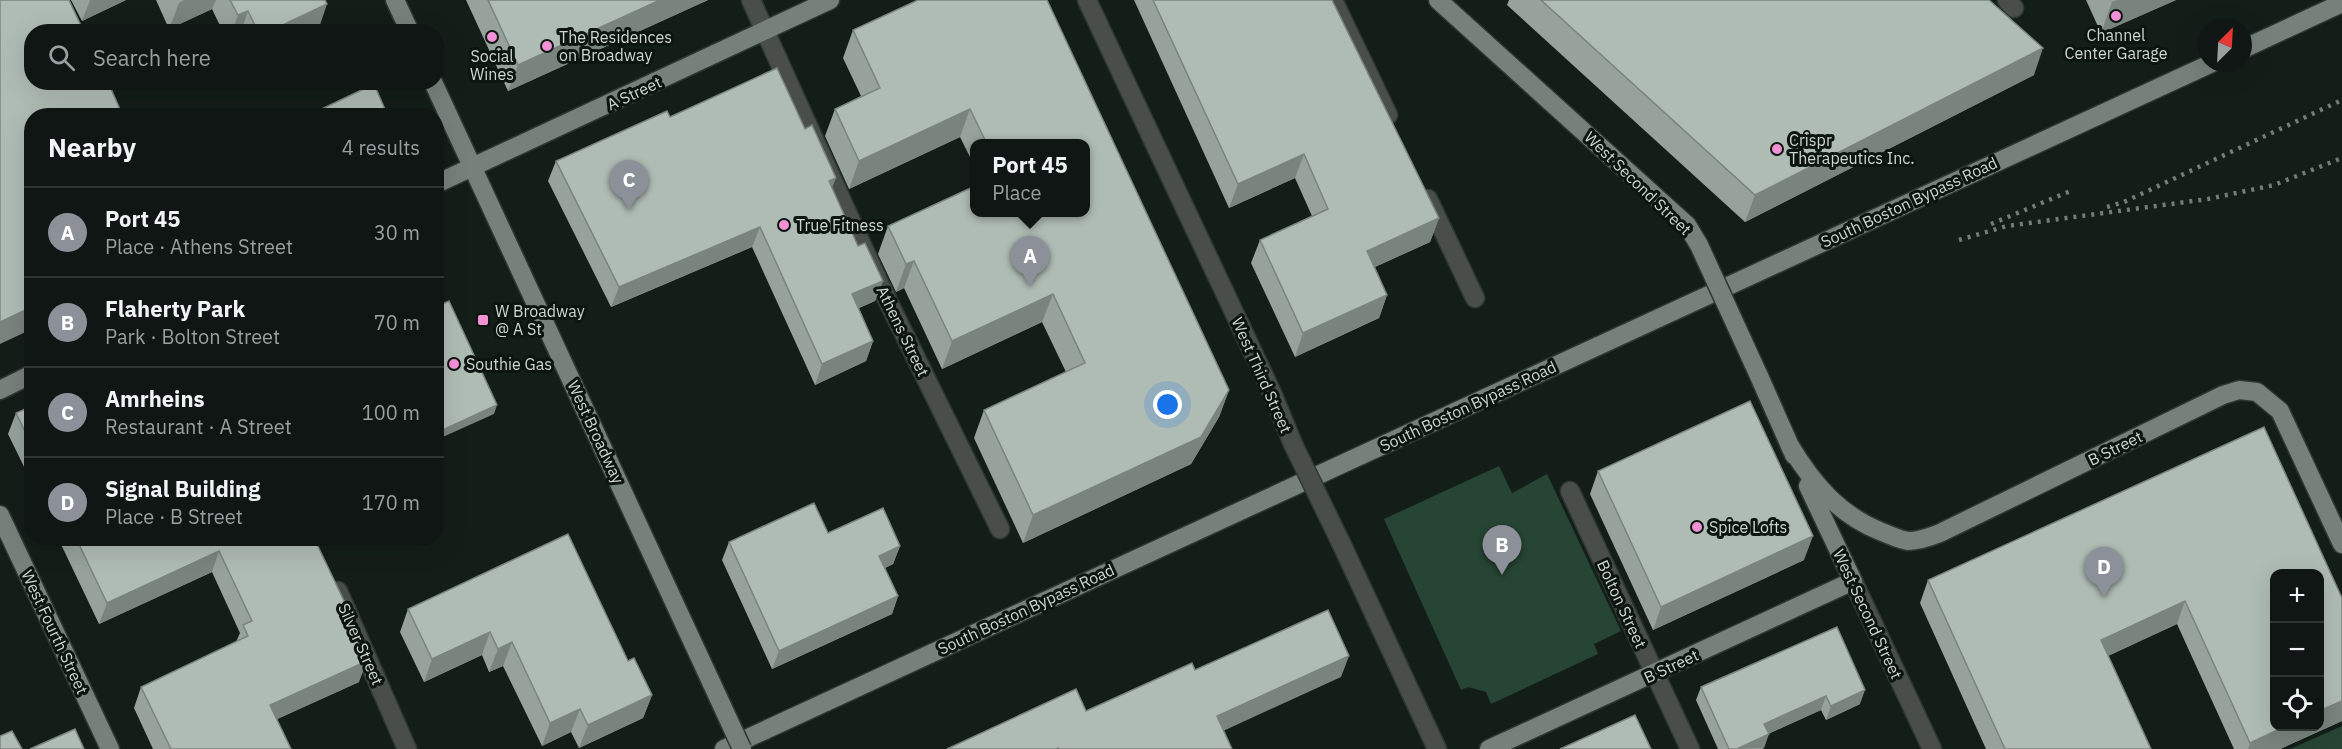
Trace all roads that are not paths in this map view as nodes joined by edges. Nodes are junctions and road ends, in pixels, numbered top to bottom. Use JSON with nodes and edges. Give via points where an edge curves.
{"nodes":[{"id":1,"x":395,"y":0,"type":"edge"},
{"id":2,"x":751,"y":0,"type":"edge"},
{"id":3,"x":830,"y":0,"type":"edge"},
{"id":4,"x":1087,"y":0,"type":"edge"},
{"id":5,"x":1333,"y":0,"type":"edge"},
{"id":6,"x":1438,"y":0,"type":"edge"},
{"id":7,"x":2342,"y":3,"type":"edge"},
{"id":8,"x":406,"y":24,"type":"edge"},
{"id":9,"x":765,"y":32,"type":"junction"},
{"id":10,"x":2252,"y":45,"type":"edge"},
{"id":11,"x":2198,"y":69,"type":"edge"},
{"id":12,"x":437,"y":90,"type":"edge"},
{"id":13,"x":1394,"y":128,"type":"edge"},
{"id":14,"x":474,"y":166,"type":"junction"},
{"id":15,"x":444,"y":180,"type":"edge"},
{"id":16,"x":1419,"y":181,"type":"edge"},
{"id":17,"x":1475,"y":298,"type":"dead end"},
{"id":18,"x":24,"y":378,"type":"edge"},
{"id":19,"x":0,"y":390,"type":"edge"},
{"id":20,"x":1790,"y":446,"type":"junction"},
{"id":21,"x":1570,"y":491,"type":"dead end"},
{"id":22,"x":0,"y":514,"type":"edge"},
{"id":23,"x":1000,"y":529,"type":"dead end"},
{"id":24,"x":1908,"y":541,"type":"joint"},
{"id":25,"x":2342,"y":544,"type":"edge"},
{"id":26,"x":332,"y":578,"type":"edge"},
{"id":27,"x":1852,"y":581,"type":"junction"},
{"id":28,"x":1655,"y":674,"type":"junction"},
{"id":29,"x":110,"y":749,"type":"edge"},
{"id":30,"x":406,"y":749,"type":"edge"},
{"id":31,"x":724,"y":749,"type":"edge"},
{"id":32,"x":742,"y":749,"type":"edge"},
{"id":33,"x":1437,"y":749,"type":"edge"},
{"id":34,"x":1490,"y":749,"type":"edge"},
{"id":35,"x":1690,"y":749,"type":"edge"},
{"id":36,"x":1932,"y":749,"type":"edge"}],
"edges":[{"from":1,"to":8,"type":"main road"},
{"from":2,"to":9,"type":"street","name":"Athens Street"},
{"from":3,"to":9,"type":"main road","name":"A Street"},
{"from":4,"to":33,"type":"street","name":"West Third Street","bridge":true},
{"from":5,"to":13,"type":"street"},
{"from":6,"to":20,"type":"main road","name":"West Second Street","bridge":true,"via":[[1687,225]]},
{"from":7,"to":10,"type":"main road"},
{"from":9,"to":14,"type":"main road","name":"A Street"},
{"from":9,"to":23,"type":"street","name":"Athens Street","via":[[880,285]]},
{"from":11,"to":31,"type":"main road","name":"South Boston Bypass Road"},
{"from":12,"to":14,"type":"main road","name":"West Broadway"},
{"from":14,"to":15,"type":"main road","name":"A Street"},
{"from":14,"to":32,"type":"main road","name":"West Broadway","bridge":true},
{"from":16,"to":17,"type":"street"},
{"from":18,"to":19,"type":"main road"},
{"from":20,"to":24,"type":"main road","name":"West Second Street","via":[[1812,481],[1842,510],[1875,529]]},
{"from":20,"to":27,"type":"main road","name":"West Second Street"},
{"from":21,"to":28,"type":"street","name":"Bolton Street"},
{"from":22,"to":29,"type":"main road","name":"West Fourth Street"},
{"from":24,"to":25,"type":"main road","name":"B Street","via":[[1940,533],[2239,390],[2258,392],[2280,411]]},
{"from":26,"to":30,"type":"street","name":"Silver Street"},
{"from":27,"to":28,"type":"main road","name":"B Street"},
{"from":27,"to":36,"type":"street","name":"West Second Street"},
{"from":28,"to":34,"type":"main road","name":"B Street"},
{"from":28,"to":35,"type":"street","name":"Bolton Street"}]}
